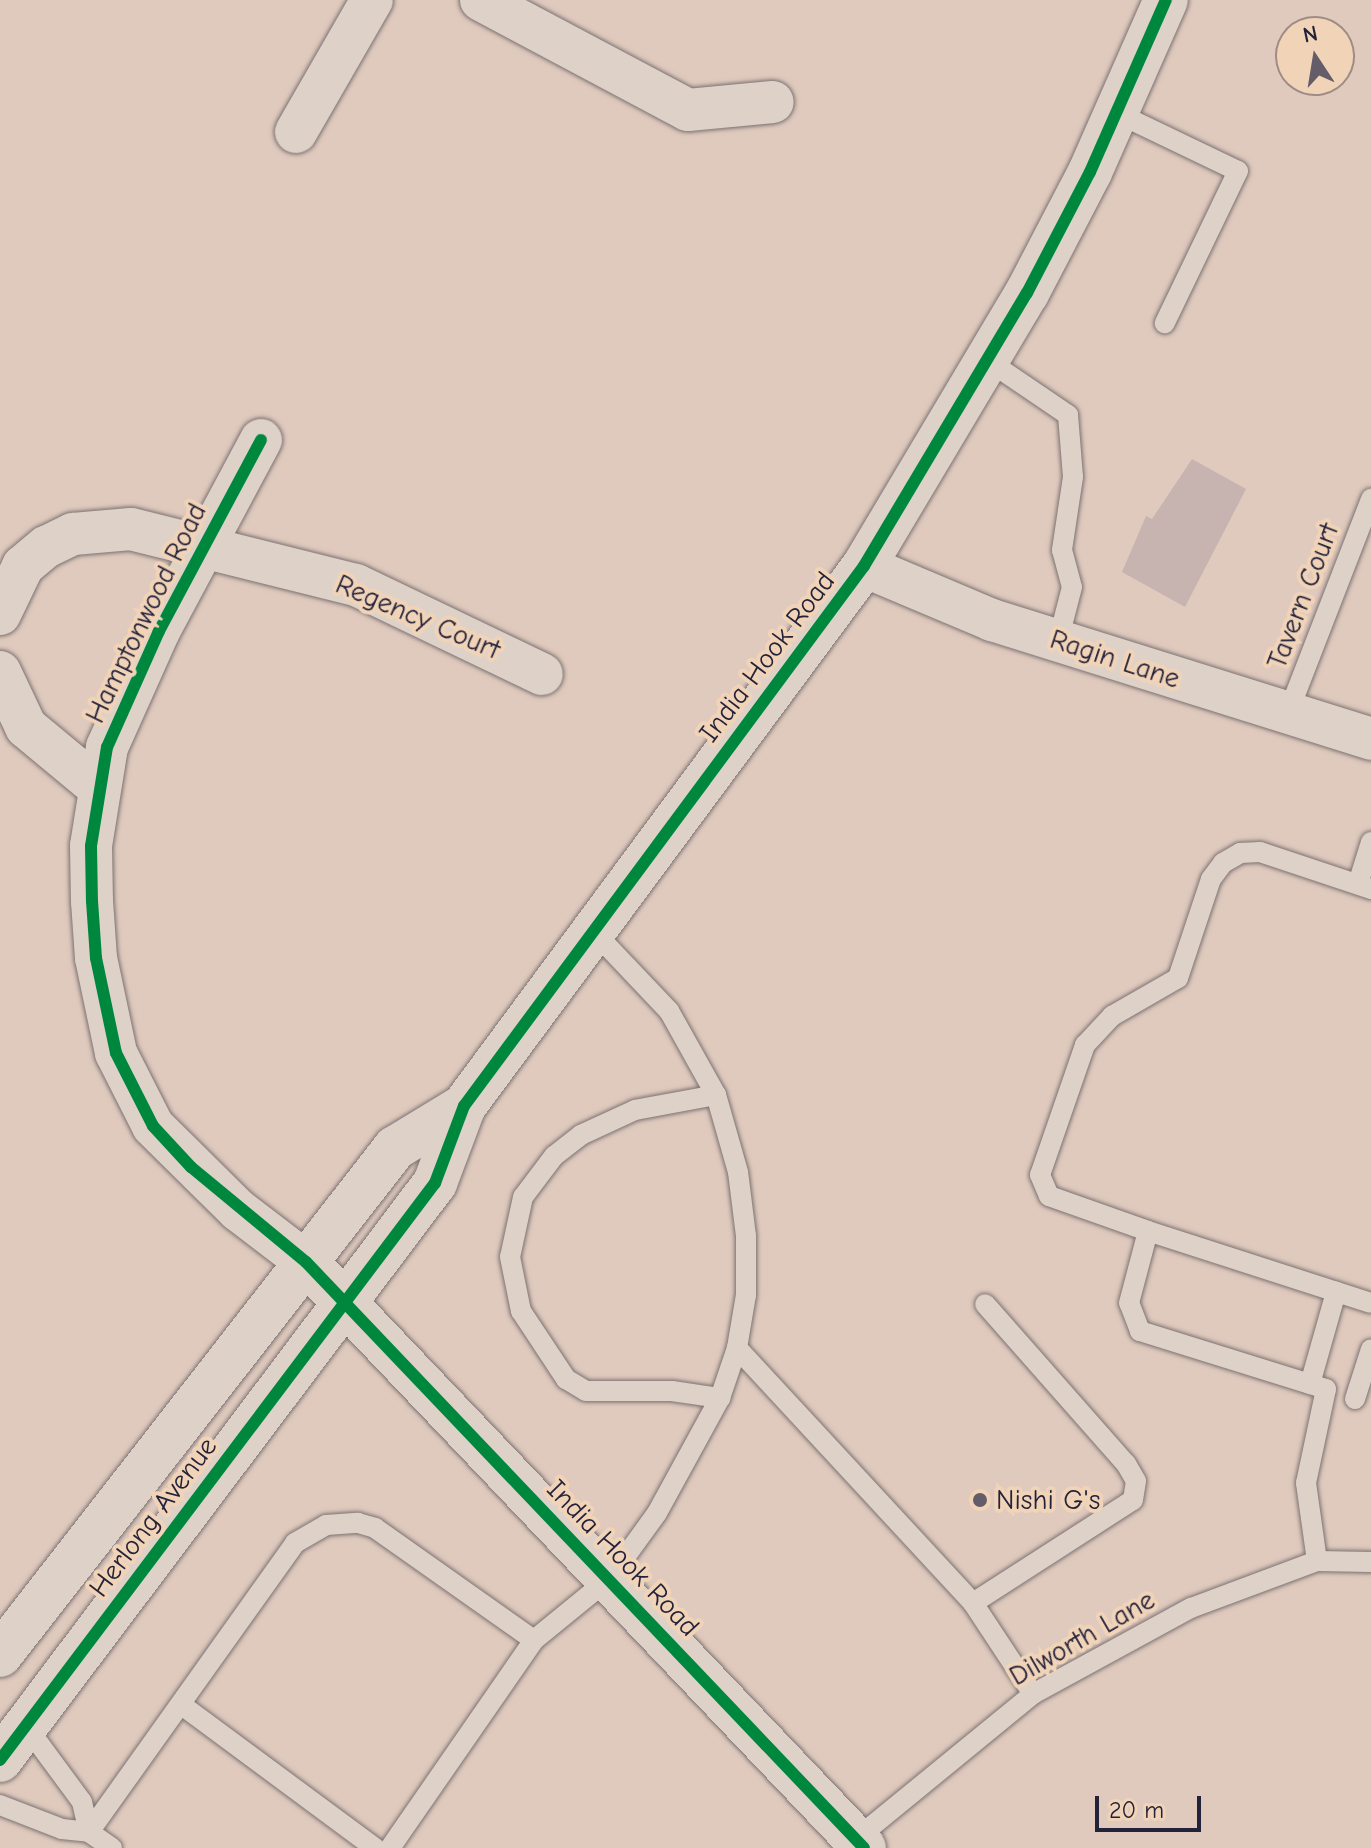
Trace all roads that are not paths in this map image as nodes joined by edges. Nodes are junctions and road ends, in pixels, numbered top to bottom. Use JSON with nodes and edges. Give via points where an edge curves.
{"nodes":[{"id":1,"x":372,"y":0,"type":"edge"},
{"id":2,"x":481,"y":0,"type":"edge"},
{"id":3,"x":1166,"y":0,"type":"edge"},
{"id":4,"x":773,"y":102,"type":"dead end"},
{"id":5,"x":1117,"y":113,"type":"junction"},
{"id":6,"x":296,"y":132,"type":"dead end"},
{"id":7,"x":1165,"y":323,"type":"dead end"},
{"id":8,"x":987,"y":360,"type":"junction"},
{"id":9,"x":261,"y":440,"type":"dead end"},
{"id":10,"x":1371,"y":499,"type":"edge"},
{"id":11,"x":204,"y":547,"type":"junction"},
{"id":12,"x":864,"y":566,"type":"junction"},
{"id":13,"x":0,"y":614,"type":"edge"},
{"id":14,"x":1058,"y":641,"type":"junction"},
{"id":15,"x":0,"y":672,"type":"edge"},
{"id":16,"x":542,"y":674,"type":"dead end"},
{"id":17,"x":1288,"y":713,"type":"junction"},
{"id":18,"x":1371,"y":739,"type":"edge"},
{"id":19,"x":97,"y":786,"type":"junction"},
{"id":20,"x":1371,"y":842,"type":"edge"},
{"id":21,"x":1364,"y":886,"type":"edge"},
{"id":22,"x":593,"y":931,"type":"junction"},
{"id":23,"x":716,"y":1095,"type":"junction"},
{"id":24,"x":464,"y":1106,"type":"junction"},
{"id":25,"x":1148,"y":1231,"type":"junction"},
{"id":26,"x":306,"y":1262,"type":"junction"},
{"id":27,"x":1336,"y":1292,"type":"junction"},
{"id":28,"x":345,"y":1303,"type":"junction"},
{"id":29,"x":1371,"y":1303,"type":"edge"},
{"id":30,"x":985,"y":1304,"type":"dead end"},
{"id":31,"x":737,"y":1348,"type":"junction"},
{"id":32,"x":1371,"y":1349,"type":"edge"},
{"id":33,"x":1318,"y":1386,"type":"junction"},
{"id":34,"x":720,"y":1398,"type":"junction"},
{"id":35,"x":1363,"y":1402,"type":"edge"},
{"id":36,"x":1317,"y":1561,"type":"junction"},
{"id":37,"x":1371,"y":1562,"type":"edge"},
{"id":38,"x":610,"y":1578,"type":"junction"},
{"id":39,"x":973,"y":1603,"type":"junction"},
{"id":40,"x":534,"y":1640,"type":"junction"},
{"id":41,"x":0,"y":1655,"type":"edge"},
{"id":42,"x":1033,"y":1694,"type":"junction"},
{"id":43,"x":183,"y":1706,"type":"junction"},
{"id":44,"x":26,"y":1726,"type":"junction"},
{"id":45,"x":0,"y":1760,"type":"edge"},
{"id":46,"x":0,"y":1805,"type":"edge"},
{"id":47,"x":89,"y":1832,"type":"junction"},
{"id":48,"x":855,"y":1845,"type":"edge"},
{"id":49,"x":112,"y":1848,"type":"edge"},
{"id":50,"x":375,"y":1848,"type":"edge"},
{"id":51,"x":390,"y":1848,"type":"edge"}],
"edges":[{"from":1,"to":6,"type":"street"},
{"from":2,"to":4,"type":"street","via":[[688,110]]},
{"from":3,"to":5,"type":"street","name":"India Hook Road"},
{"from":5,"to":7,"type":"lane","via":[[1238,171]]},
{"from":5,"to":8,"type":"street","name":"India Hook Road","via":[[1027,293]]},
{"from":8,"to":12,"type":"street","name":"India Hook Road"},
{"from":8,"to":14,"type":"lane","via":[[1068,415],[1073,477],[1062,550],[1072,587]]},
{"from":9,"to":11,"type":"street","name":"Hamptonwood Road"},
{"from":10,"to":17,"type":"lane","name":"Tavern Court"},
{"from":11,"to":13,"type":"street","name":"Regency Court","via":[[131,529],[73,534],[23,566]]},
{"from":11,"to":16,"type":"street","name":"Regency Court","via":[[356,585]]},
{"from":11,"to":19,"type":"street","name":"Hamptonwood Road","via":[[125,697]]},
{"from":12,"to":14,"type":"street","name":"Ragin Lane","via":[[992,620]]},
{"from":12,"to":22,"type":"street","name":"India Hook Road"},
{"from":14,"to":17,"type":"street","name":"Ragin Lane"},
{"from":15,"to":19,"type":"street","via":[[26,727]]},
{"from":17,"to":18,"type":"street","name":"Ragin Lane"},
{"from":19,"to":26,"type":"street","name":"Hamptonwood Road","via":[[91,846],[95,944],[116,1053],[153,1126],[238,1210]]},
{"from":20,"to":21,"type":"lane"},
{"from":21,"to":25,"type":"lane","via":[[1260,852],[1240,853],[1211,879],[1178,978],[1112,1016],[1085,1045],[1040,1175],[1042,1188],[1049,1196]]},
{"from":22,"to":23,"type":"lane","via":[[669,1011]]},
{"from":22,"to":24,"type":"street","name":"India Hook Road"},
{"from":23,"to":31,"type":"lane","via":[[738,1172],[746,1236],[746,1295]]},
{"from":23,"to":34,"type":"lane","via":[[635,1110],[581,1135],[554,1156],[523,1197],[510,1257],[521,1311],[566,1379],[586,1391],[672,1391]]},
{"from":24,"to":26,"type":"street","name":"India Hook Road","via":[[395,1148]]},
{"from":24,"to":28,"type":"street","name":"India Hook Road","via":[[435,1183]]},
{"from":25,"to":27,"type":"lane"},
{"from":25,"to":33,"type":"lane","via":[[1129,1303],[1140,1331]]},
{"from":26,"to":28,"type":"street","name":"India Hook Road"},
{"from":26,"to":41,"type":"street","name":"Herlong Avenue"},
{"from":27,"to":29,"type":"lane"},
{"from":27,"to":33,"type":"lane"},
{"from":28,"to":38,"type":"street","name":"India Hook Road"},
{"from":28,"to":44,"type":"street","name":"Herlong Avenue"},
{"from":30,"to":39,"type":"lane","via":[[1136,1481],[1133,1500]]},
{"from":31,"to":34,"type":"lane"},
{"from":31,"to":39,"type":"lane"},
{"from":32,"to":35,"type":"lane"},
{"from":33,"to":35,"type":"lane"},
{"from":33,"to":36,"type":"lane","via":[[1306,1483]]},
{"from":34,"to":38,"type":"lane","via":[[681,1475]]},
{"from":36,"to":37,"type":"lane","name":"Dilworth Lane"},
{"from":36,"to":42,"type":"lane","name":"Dilworth Lane","via":[[1191,1608]]},
{"from":38,"to":40,"type":"lane"},
{"from":38,"to":48,"type":"street","name":"India Hook Road"},
{"from":39,"to":42,"type":"lane"},
{"from":40,"to":43,"type":"lane","via":[[375,1528],[326,1525],[295,1543]]},
{"from":40,"to":51,"type":"lane"},
{"from":42,"to":48,"type":"lane","name":"Dilworth Lane"},
{"from":43,"to":47,"type":"lane"},
{"from":43,"to":50,"type":"lane"},
{"from":44,"to":45,"type":"street","name":"Herlong Avenue"},
{"from":44,"to":47,"type":"lane","via":[[82,1802]]},
{"from":46,"to":47,"type":"lane","via":[[62,1829]]},
{"from":47,"to":49,"type":"lane"}]}
